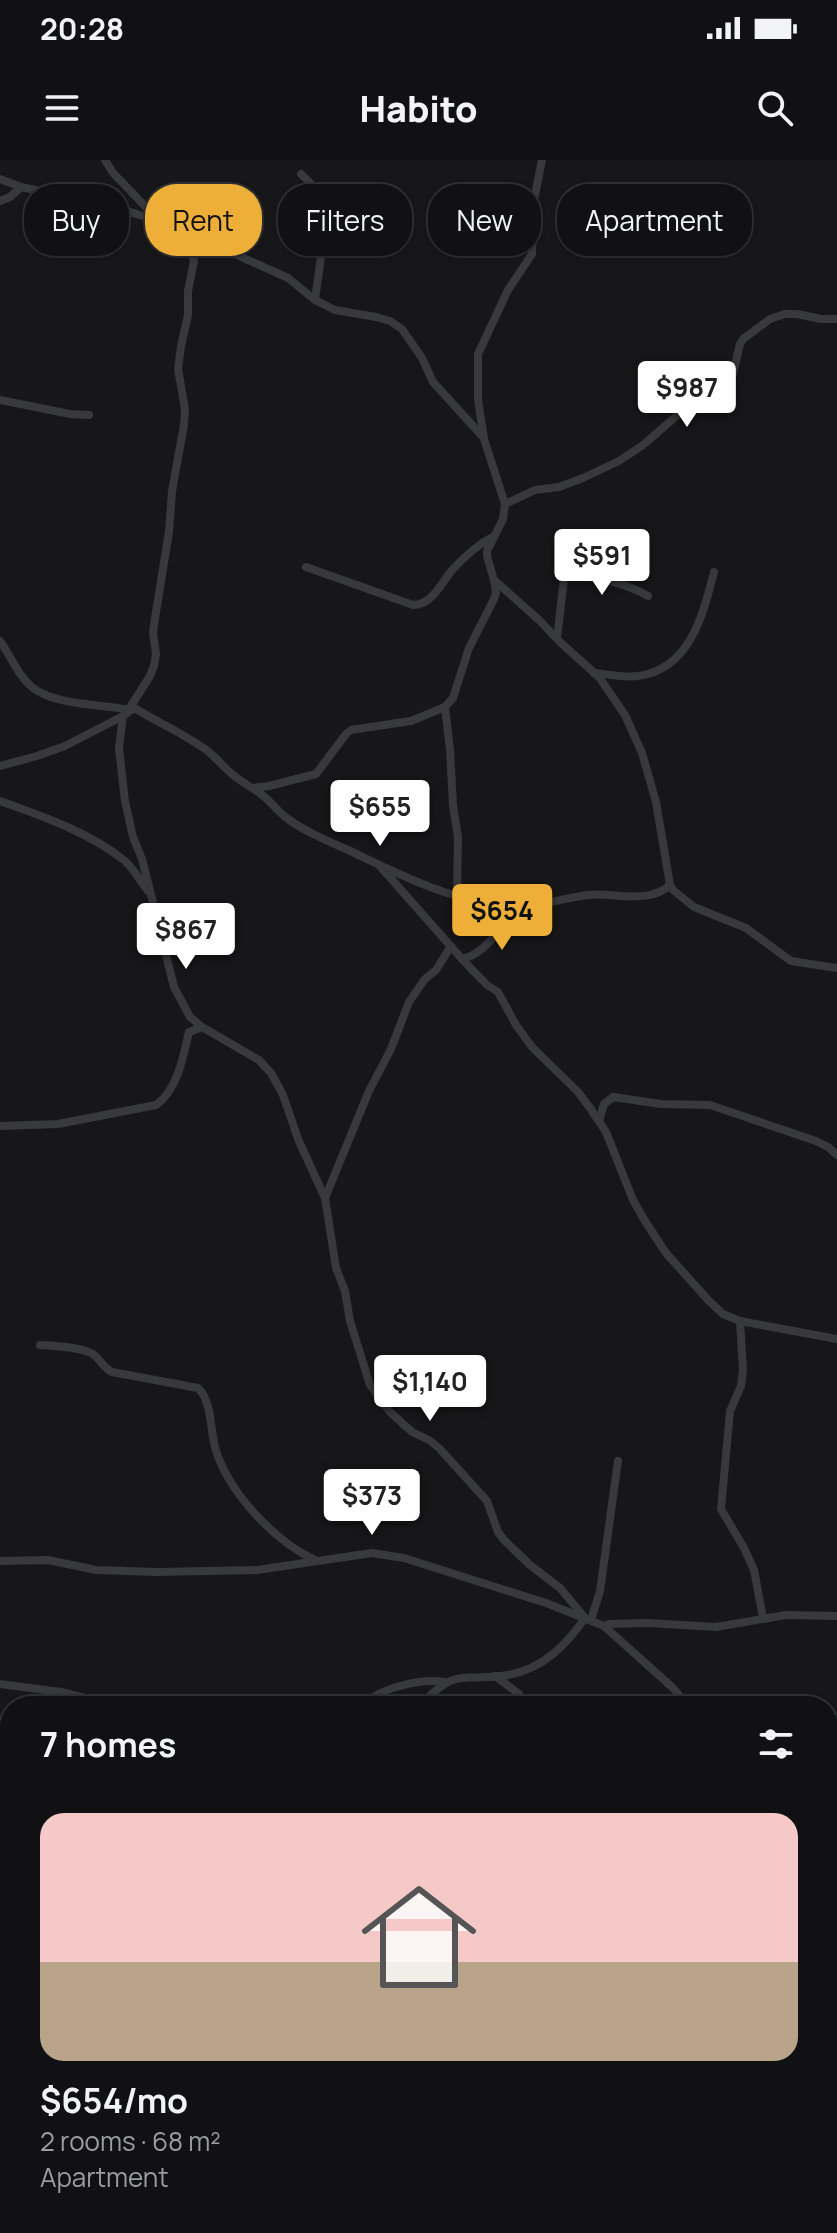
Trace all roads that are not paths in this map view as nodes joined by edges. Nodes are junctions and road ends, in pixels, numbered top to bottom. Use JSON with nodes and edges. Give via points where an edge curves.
{"nodes":[{"id":1,"x":105,"y":160,"type":"edge"},
{"id":2,"x":542,"y":160,"type":"edge"},
{"id":3,"x":301,"y":174,"type":"dead end"},
{"id":4,"x":0,"y":179,"type":"edge"},
{"id":5,"x":21,"y":187,"type":"junction"},
{"id":6,"x":0,"y":201,"type":"edge"},
{"id":7,"x":145,"y":206,"type":"edge"},
{"id":8,"x":145,"y":217,"type":"edge"},
{"id":9,"x":192,"y":256,"type":"edge"},
{"id":10,"x":239,"y":256,"type":"edge"},
{"id":11,"x":315,"y":300,"type":"junction"},
{"id":12,"x":837,"y":319,"type":"edge"},
{"id":13,"x":0,"y":400,"type":"edge"},
{"id":14,"x":89,"y":415,"type":"dead end"},
{"id":15,"x":484,"y":439,"type":"junction"},
{"id":16,"x":505,"y":504,"type":"junction"},
{"id":17,"x":495,"y":536,"type":"junction"},
{"id":18,"x":567,"y":554,"type":"dead end"},
{"id":19,"x":306,"y":567,"type":"dead end"},
{"id":20,"x":714,"y":572,"type":"dead end"},
{"id":21,"x":564,"y":574,"type":"junction"},
{"id":22,"x":494,"y":580,"type":"junction"},
{"id":23,"x":648,"y":596,"type":"dead end"},
{"id":24,"x":557,"y":638,"type":"junction"},
{"id":25,"x":0,"y":641,"type":"edge"},
{"id":26,"x":594,"y":672,"type":"junction"},
{"id":27,"x":445,"y":707,"type":"junction"},
{"id":28,"x":131,"y":708,"type":"junction"},
{"id":29,"x":123,"y":716,"type":"junction"},
{"id":30,"x":0,"y":766,"type":"edge"},
{"id":31,"x":252,"y":788,"type":"junction"},
{"id":32,"x":0,"y":801,"type":"edge"},
{"id":33,"x":379,"y":865,"type":"junction"},
{"id":34,"x":670,"y":885,"type":"junction"},
{"id":35,"x":151,"y":895,"type":"junction"},
{"id":36,"x":457,"y":896,"type":"junction"},
{"id":37,"x":514,"y":906,"type":"junction"},
{"id":38,"x":451,"y":946,"type":"junction"},
{"id":39,"x":462,"y":959,"type":"junction"},
{"id":40,"x":837,"y":968,"type":"edge"},
{"id":41,"x":202,"y":1027,"type":"junction"},
{"id":42,"x":599,"y":1121,"type":"junction"},
{"id":43,"x":0,"y":1126,"type":"edge"},
{"id":44,"x":837,"y":1155,"type":"edge"},
{"id":45,"x":325,"y":1198,"type":"junction"},
{"id":46,"x":740,"y":1321,"type":"junction"},
{"id":47,"x":837,"y":1339,"type":"edge"},
{"id":48,"x":40,"y":1345,"type":"dead end"},
{"id":49,"x":618,"y":1461,"type":"dead end"},
{"id":50,"x":0,"y":1561,"type":"edge"},
{"id":51,"x":316,"y":1561,"type":"junction"},
{"id":52,"x":837,"y":1616,"type":"edge"},
{"id":53,"x":763,"y":1618,"type":"junction"},
{"id":54,"x":588,"y":1619,"type":"junction"},
{"id":55,"x":604,"y":1626,"type":"junction"},
{"id":56,"x":495,"y":1676,"type":"junction"},
{"id":57,"x":445,"y":1682,"type":"junction"},
{"id":58,"x":0,"y":1684,"type":"edge"},
{"id":59,"x":77,"y":1696,"type":"edge"},
{"id":60,"x":373,"y":1696,"type":"edge"},
{"id":61,"x":430,"y":1696,"type":"edge"},
{"id":62,"x":518,"y":1696,"type":"edge"},
{"id":63,"x":679,"y":1696,"type":"edge"}],
"edges":[{"from":1,"to":7,"type":"street"},
{"from":2,"to":15,"type":"street","via":[[533,205],[532,254],[508,290],[478,354]]},
{"from":3,"to":11,"type":"street","via":[[328,206]]},
{"from":4,"to":5,"type":"street"},
{"from":5,"to":6,"type":"street"},
{"from":5,"to":8,"type":"street"},
{"from":9,"to":28,"type":"street","via":[[178,369],[184,425],[153,633],[156,654]]},
{"from":10,"to":11,"type":"street","via":[[288,278]]},
{"from":11,"to":15,"type":"street","via":[[402,329],[433,382]]},
{"from":12,"to":16,"type":"street","via":[[785,314],[770,319],[743,339],[724,386],[680,413],[643,445],[583,478]]},
{"from":13,"to":14,"type":"street"},
{"from":15,"to":16,"type":"street"},
{"from":16,"to":17,"type":"street"},
{"from":17,"to":19,"type":"street","via":[[477,546],[420,605]]},
{"from":17,"to":22,"type":"street","via":[[487,556]]},
{"from":18,"to":21,"type":"street"},
{"from":20,"to":26,"type":"street","via":[[694,637],[682,653],[636,677]]},
{"from":21,"to":23,"type":"street","via":[[599,579]]},
{"from":21,"to":24,"type":"street"},
{"from":22,"to":24,"type":"street"},
{"from":22,"to":27,"type":"street","via":[[494,599]]},
{"from":24,"to":26,"type":"street"},
{"from":25,"to":28,"type":"street","via":[[21,675],[50,697]]},
{"from":26,"to":34,"type":"street","via":[[625,715],[642,753]]},
{"from":27,"to":31,"type":"street","via":[[411,721],[351,730],[316,774]]},
{"from":27,"to":36,"type":"street","via":[[458,837]]},
{"from":28,"to":29,"type":"street"},
{"from":28,"to":31,"type":"street","via":[[178,731]]},
{"from":29,"to":30,"type":"street","via":[[65,746]]},
{"from":29,"to":35,"type":"street","via":[[123,788]]},
{"from":31,"to":33,"type":"street","via":[[303,829]]},
{"from":32,"to":35,"type":"street","via":[[107,849],[133,869]]},
{"from":33,"to":36,"type":"street"},
{"from":33,"to":38,"type":"street"},
{"from":34,"to":37,"type":"street","via":[[638,896],[592,895]]},
{"from":34,"to":40,"type":"street","via":[[694,907],[746,928],[791,961]]},
{"from":35,"to":41,"type":"street","via":[[174,987],[190,1017]]},
{"from":36,"to":37,"type":"street"},
{"from":37,"to":39,"type":"street","via":[[492,939],[474,956]]},
{"from":38,"to":39,"type":"street"},
{"from":38,"to":45,"type":"street","via":[[409,1002]]},
{"from":39,"to":42,"type":"street","via":[[498,992],[532,1047]]},
{"from":41,"to":43,"type":"street","via":[[189,1032],[174,1081],[156,1105],[58,1124]]},
{"from":41,"to":45,"type":"street","via":[[259,1060],[271,1073]]},
{"from":42,"to":44,"type":"street","via":[[604,1104],[613,1097],[702,1103],[816,1141]]},
{"from":42,"to":46,"type":"street","via":[[633,1200],[666,1253],[723,1314]]},
{"from":45,"to":54,"type":"street","via":[[336,1268],[370,1385],[389,1411],[439,1448],[487,1501],[504,1540]]},
{"from":46,"to":47,"type":"street"},
{"from":46,"to":53,"type":"street","via":[[743,1370],[730,1411],[721,1509],[754,1570]]},
{"from":48,"to":51,"type":"street","via":[[91,1353],[112,1372],[198,1388],[222,1467],[242,1499],[279,1537]]},
{"from":49,"to":54,"type":"street","via":[[600,1591]]},
{"from":50,"to":51,"type":"street","via":[[48,1560],[96,1570],[157,1572],[257,1570]]},
{"from":51,"to":54,"type":"street","via":[[372,1553],[404,1558]]},
{"from":52,"to":53,"type":"street"},
{"from":53,"to":55,"type":"street","via":[[716,1627]]},
{"from":54,"to":55,"type":"street"},
{"from":54,"to":56,"type":"street","via":[[545,1661]]},
{"from":55,"to":63,"type":"street"},
{"from":56,"to":57,"type":"street"},
{"from":56,"to":62,"type":"street"},
{"from":57,"to":60,"type":"street","via":[[431,1680]]},
{"from":57,"to":61,"type":"street"},
{"from":58,"to":59,"type":"street"}]}
